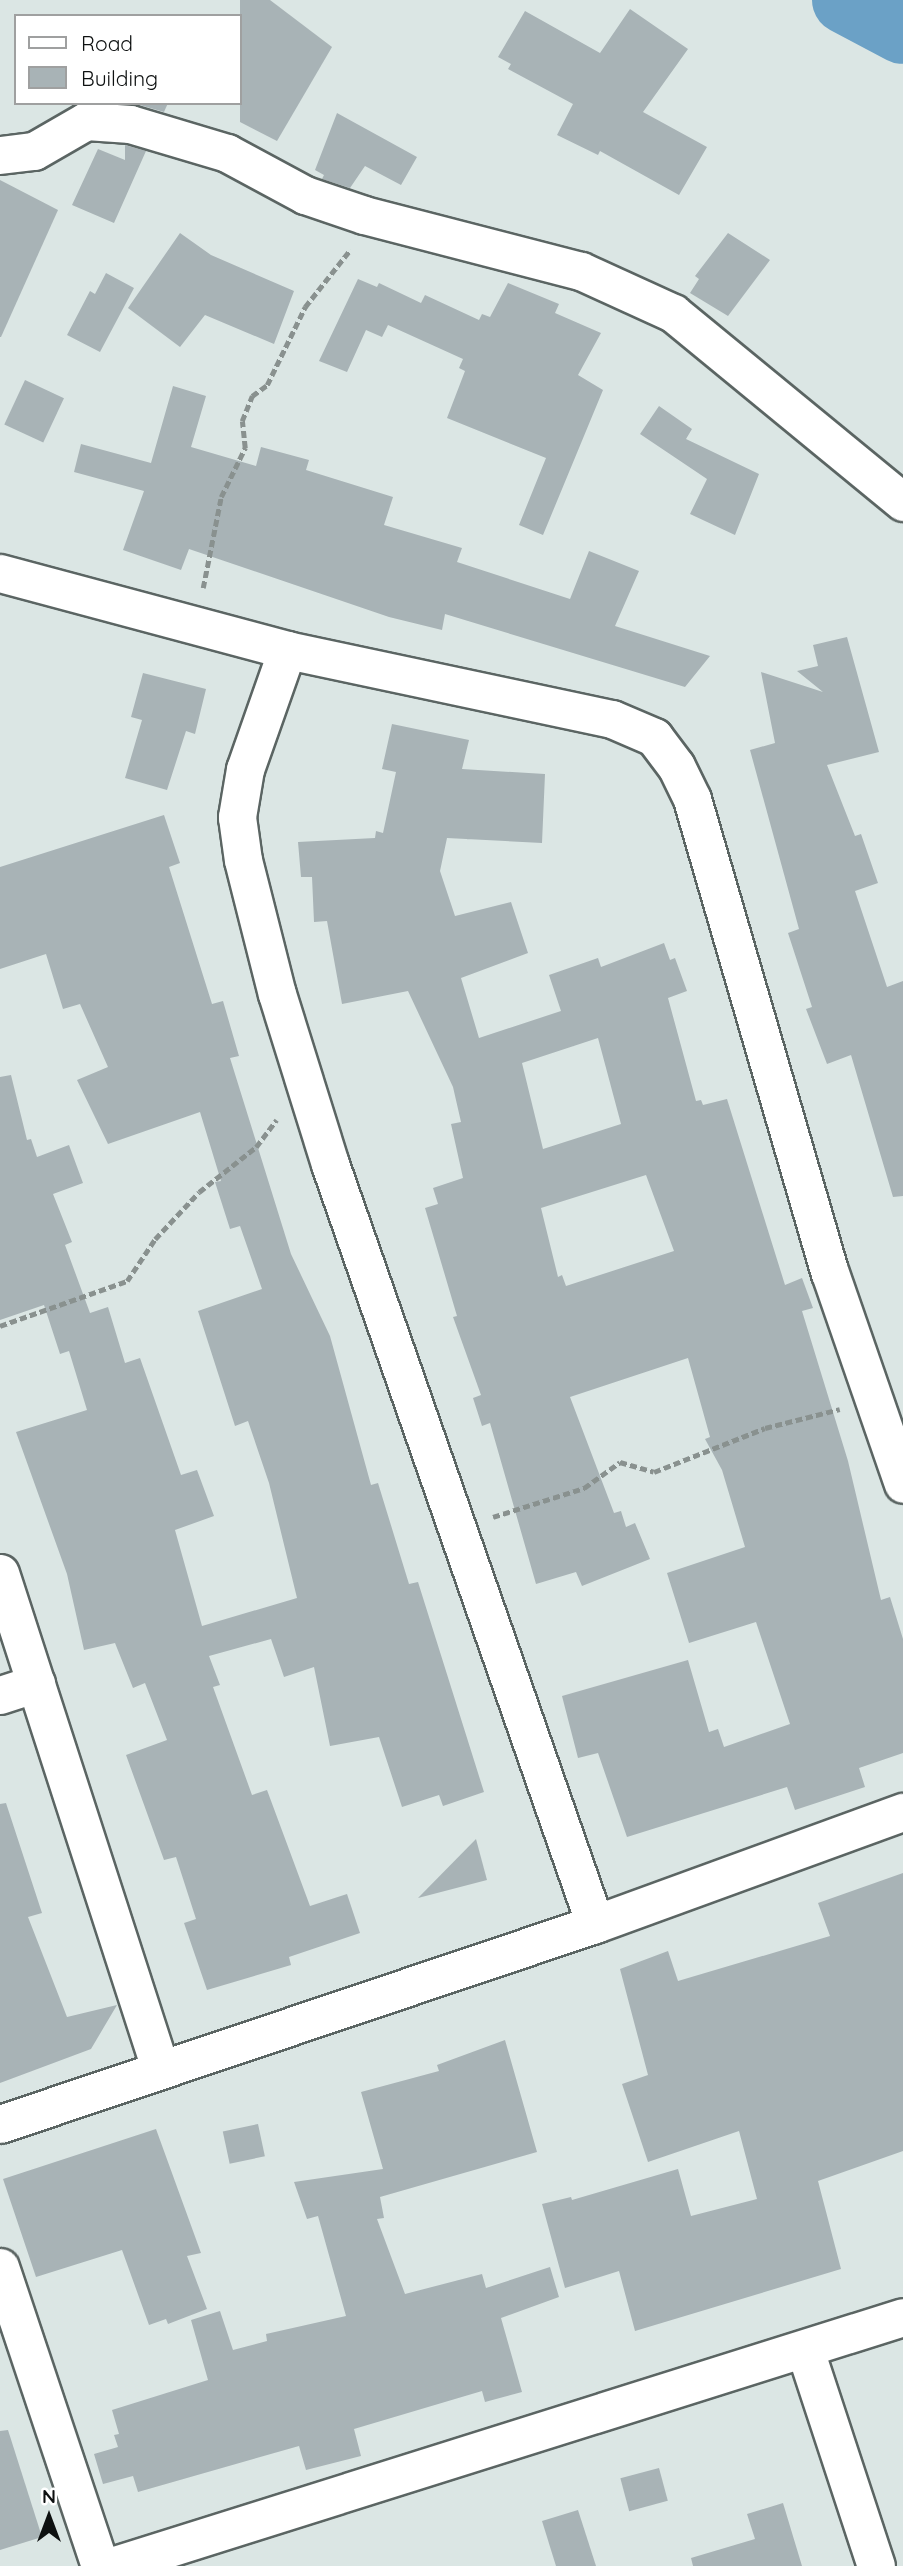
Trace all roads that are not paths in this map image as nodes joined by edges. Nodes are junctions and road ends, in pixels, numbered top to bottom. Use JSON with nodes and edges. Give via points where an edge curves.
{"nodes":[{"id":1,"x":0,"y":155,"type":"edge"},
{"id":2,"x":903,"y":502,"type":"edge"},
{"id":3,"x":0,"y":573,"type":"edge"},
{"id":4,"x":287,"y":650,"type":"junction"},
{"id":5,"x":903,"y":1484,"type":"edge"},
{"id":6,"x":0,"y":1573,"type":"edge"},
{"id":7,"x":36,"y":1683,"type":"junction"},
{"id":8,"x":0,"y":1695,"type":"edge"},
{"id":9,"x":903,"y":1812,"type":"edge"},
{"id":10,"x":595,"y":1924,"type":"junction"},
{"id":11,"x":160,"y":2068,"type":"junction"},
{"id":12,"x":0,"y":2124,"type":"edge"},
{"id":13,"x":0,"y":2267,"type":"edge"},
{"id":14,"x":903,"y":2317,"type":"edge"},
{"id":15,"x":805,"y":2350,"type":"junction"},
{"id":16,"x":100,"y":2566,"type":"edge"},
{"id":17,"x":112,"y":2566,"type":"edge"},
{"id":18,"x":876,"y":2566,"type":"edge"}],
"edges":[{"from":1,"to":2,"type":"street","via":[[34,151],[86,121],[108,120],[226,153],[304,195],[364,215],[581,271],[673,313]]},
{"from":3,"to":4,"type":"street"},
{"from":4,"to":5,"type":"street","via":[[612,719],[654,737],[676,765],[692,799],[830,1273]]},
{"from":4,"to":10,"type":"street","via":[[245,769],[237,817],[243,860],[302,1072]]},
{"from":6,"to":7,"type":"street"},
{"from":7,"to":8,"type":"street"},
{"from":7,"to":11,"type":"street"},
{"from":9,"to":10,"type":"street"},
{"from":10,"to":11,"type":"street"},
{"from":11,"to":12,"type":"street"},
{"from":13,"to":16,"type":"street"},
{"from":14,"to":15,"type":"street"},
{"from":15,"to":17,"type":"street"},
{"from":15,"to":18,"type":"street"}]}
